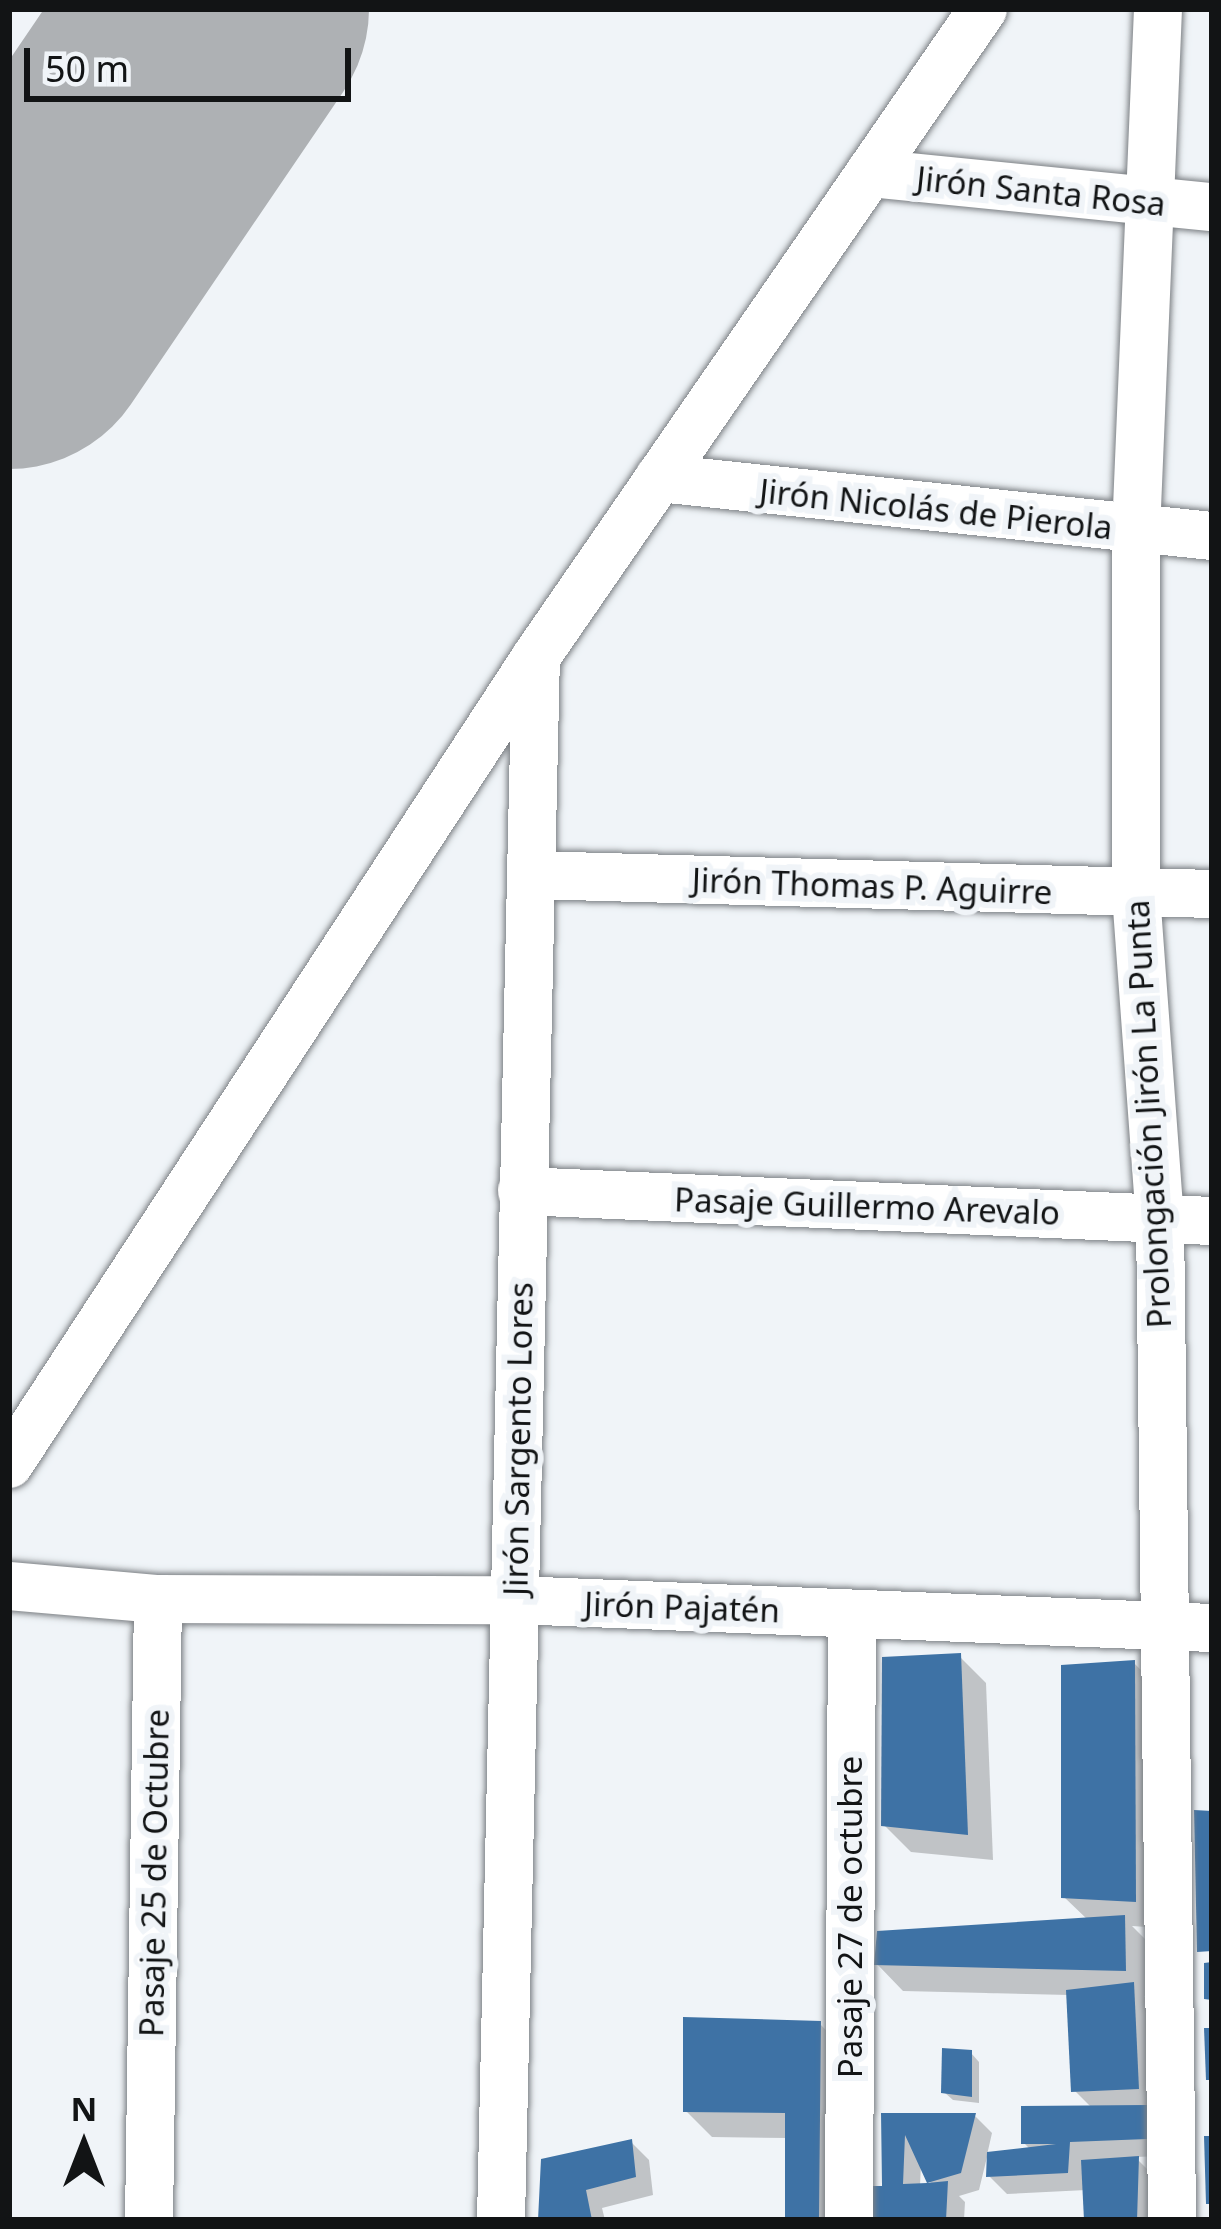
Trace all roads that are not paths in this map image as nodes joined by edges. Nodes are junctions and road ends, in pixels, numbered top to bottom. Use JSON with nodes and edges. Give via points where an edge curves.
{"nodes":[{"id":1,"x":983,"y":9,"type":"edge"},
{"id":2,"x":1158,"y":9,"type":"edge"},
{"id":3,"x":870,"y":173,"type":"junction"},
{"id":4,"x":1152,"y":203,"type":"junction"},
{"id":5,"x":1212,"y":207,"type":"edge"},
{"id":6,"x":659,"y":478,"type":"junction"},
{"id":7,"x":1136,"y":531,"type":"junction"},
{"id":8,"x":1212,"y":536,"type":"edge"},
{"id":9,"x":536,"y":657,"type":"junction"},
{"id":10,"x":532,"y":875,"type":"junction"},
{"id":11,"x":1136,"y":894,"type":"junction"},
{"id":12,"x":1212,"y":894,"type":"edge"},
{"id":13,"x":522,"y":1191,"type":"junction"},
{"id":14,"x":1160,"y":1218,"type":"junction"},
{"id":15,"x":1212,"y":1221,"type":"edge"},
{"id":16,"x":9,"y":1464,"type":"edge"},
{"id":17,"x":9,"y":1586,"type":"edge"},
{"id":18,"x":158,"y":1599,"type":"junction"},
{"id":19,"x":515,"y":1600,"type":"junction"},
{"id":20,"x":852,"y":1615,"type":"junction"},
{"id":21,"x":1162,"y":1625,"type":"junction"},
{"id":22,"x":1212,"y":1628,"type":"edge"},
{"id":23,"x":149,"y":2220,"type":"edge"},
{"id":24,"x":501,"y":2220,"type":"edge"},
{"id":25,"x":849,"y":2220,"type":"edge"},
{"id":26,"x":1172,"y":2220,"type":"edge"}],
"edges":[{"from":1,"to":3,"type":"street"},
{"from":2,"to":4,"type":"street","name":"Prolongación Jirón La Punta"},
{"from":3,"to":4,"type":"street","name":"Jirón Santa Rosa"},
{"from":3,"to":6,"type":"street"},
{"from":4,"to":5,"type":"street","name":"Jirón Santa Rosa"},
{"from":4,"to":7,"type":"street","name":"Prolongación Jirón La Punta"},
{"from":6,"to":7,"type":"street","name":"Jirón Nicolás de Pierola"},
{"from":6,"to":9,"type":"street"},
{"from":7,"to":8,"type":"street","name":"Jirón Nicolás de Pierola"},
{"from":7,"to":11,"type":"street","name":"Prolongación Jirón La Punta"},
{"from":9,"to":10,"type":"street","name":"Jirón Sargento Lores"},
{"from":9,"to":16,"type":"street"},
{"from":10,"to":11,"type":"street","name":"Jirón Thomas P. Aguirre"},
{"from":10,"to":13,"type":"street","name":"Jirón Sargento Lores"},
{"from":11,"to":12,"type":"street","name":"Jirón Thomas P. Aguirre"},
{"from":11,"to":14,"type":"street","name":"Prolongación Jirón La Punta"},
{"from":13,"to":14,"type":"street","name":"Pasaje Guillermo Arevalo"},
{"from":13,"to":19,"type":"street","name":"Jirón Sargento Lores"},
{"from":14,"to":15,"type":"street","name":"Pasaje Guillermo Arevalo"},
{"from":14,"to":21,"type":"street","name":"Prolongación Jirón La Punta"},
{"from":17,"to":18,"type":"street","name":"Jirón Pajatén"},
{"from":18,"to":19,"type":"street","name":"Jirón Pajatén"},
{"from":18,"to":23,"type":"street","name":"Pasaje 25 de Octubre"},
{"from":19,"to":20,"type":"street","name":"Jirón Pajatén"},
{"from":19,"to":24,"type":"street","name":"Jirón Sargento Lores"},
{"from":20,"to":21,"type":"street","name":"Jirón Pajatén"},
{"from":20,"to":25,"type":"street","name":"Pasaje 27 de octubre"},
{"from":21,"to":22,"type":"street","name":"Jirón Pajatén"},
{"from":21,"to":26,"type":"street","name":"Prolongación Jirón La Punta"}]}
